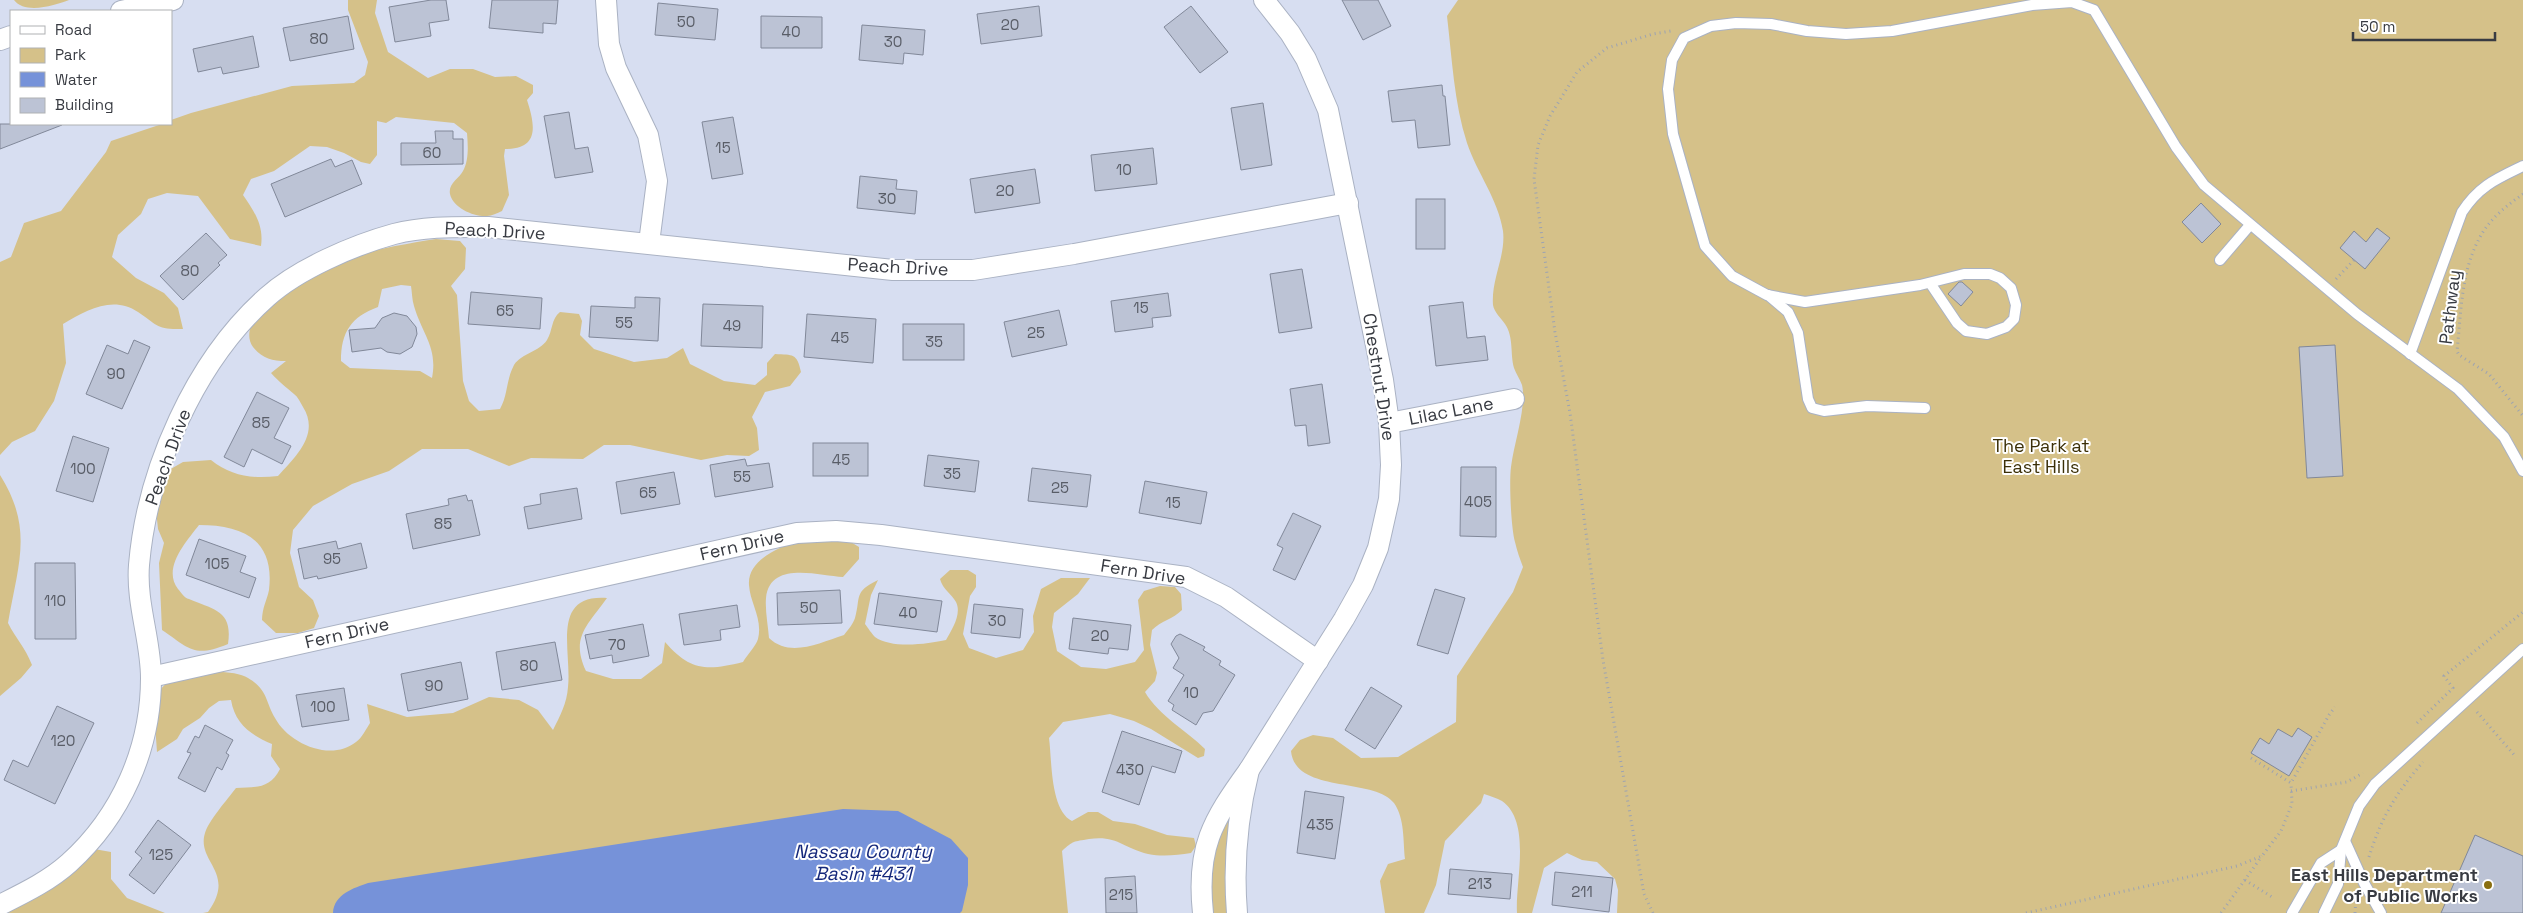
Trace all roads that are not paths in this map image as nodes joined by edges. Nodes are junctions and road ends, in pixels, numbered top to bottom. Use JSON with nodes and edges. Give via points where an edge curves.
{"nodes":[{"id":1,"x":173,"y":0,"type":"edge"},
{"id":2,"x":606,"y":0,"type":"edge"},
{"id":3,"x":1264,"y":0,"type":"edge"},
{"id":4,"x":126,"y":10,"type":"edge"},
{"id":5,"x":2523,"y":166,"type":"edge"},
{"id":6,"x":1348,"y":203,"type":"junction"},
{"id":7,"x":2250,"y":225,"type":"junction"},
{"id":8,"x":649,"y":243,"type":"junction"},
{"id":9,"x":2220,"y":260,"type":"dead end"},
{"id":10,"x":1930,"y":283,"type":"junction"},
{"id":11,"x":1767,"y":294,"type":"junction"},
{"id":12,"x":2410,"y":354,"type":"junction"},
{"id":13,"x":1514,"y":399,"type":"dead end"},
{"id":14,"x":1925,"y":408,"type":"dead end"},
{"id":15,"x":1389,"y":424,"type":"junction"},
{"id":16,"x":2523,"y":471,"type":"edge"},
{"id":17,"x":2523,"y":649,"type":"edge"},
{"id":18,"x":1318,"y":661,"type":"junction"},
{"id":19,"x":152,"y":677,"type":"junction"},
{"id":20,"x":1250,"y":770,"type":"junction"},
{"id":21,"x":2343,"y":846,"type":"junction"},
{"id":22,"x":0,"y":905,"type":"edge"},
{"id":23,"x":1202,"y":913,"type":"edge"},
{"id":24,"x":1237,"y":913,"type":"edge"},
{"id":25,"x":2292,"y":913,"type":"edge"},
{"id":26,"x":2324,"y":913,"type":"edge"},
{"id":27,"x":2381,"y":913,"type":"edge"}],
"edges":[{"from":1,"to":4,"type":"street"},
{"from":2,"to":8,"type":"street","via":[[609,44],[616,68],[648,135],[657,181]]},
{"from":3,"to":6,"type":"street","name":"Chestnut Drive","via":[[1290,33],[1320,86]]},
{"from":5,"to":12,"type":"lane","via":[[2486,184],[2472,196],[2462,212]]},
{"from":6,"to":8,"type":"street","name":"Peach Drive","via":[[973,270],[892,270]]},
{"from":6,"to":15,"type":"street","name":"Chestnut Drive"},
{"from":7,"to":9,"type":"lane"},
{"from":7,"to":11,"type":"lane","via":[[2204,185],[2176,146],[2094,10],[2072,2],[2024,6],[1892,31],[1855,33],[1807,31],[1771,24],[1711,26],[1684,38],[1672,60],[1668,89],[1674,134],[1705,246],[1732,276]]},
{"from":7,"to":12,"type":"lane"},
{"from":8,"to":19,"type":"street","name":"Peach Drive","via":[[488,227],[425,228],[353,248],[310,269],[268,296],[236,328],[203,374],[180,416],[163,461],[144,524],[139,565],[140,610]]},
{"from":10,"to":10,"type":"lane","via":[[1978,273],[2000,278],[2011,288],[2015,298],[2014,319],[2006,327],[1987,334],[1966,331]]},
{"from":10,"to":11,"type":"lane","via":[[1806,302]]},
{"from":11,"to":14,"type":"lane","via":[[1788,312],[1798,333],[1812,408],[1824,411],[1866,406]]},
{"from":12,"to":16,"type":"lane","via":[[2458,390],[2504,437]]},
{"from":13,"to":15,"type":"street","name":"Lilac Lane"},
{"from":15,"to":18,"type":"street","name":"Chestnut Drive","via":[[1391,465],[1385,524],[1363,585]]},
{"from":17,"to":21,"type":"lane","via":[[2375,784],[2359,806]]},
{"from":18,"to":19,"type":"street","name":"Fern Drive","via":[[1226,598],[1186,577],[836,531],[797,533]]},
{"from":18,"to":20,"type":"street","name":"Chestnut Drive"},
{"from":19,"to":22,"type":"street","name":"Peach Drive","via":[[142,749],[120,799],[97,833],[68,864],[32,889]]},
{"from":20,"to":23,"type":"street","name":"Chestnut Drive","via":[[1216,820],[1204,849]]},
{"from":20,"to":24,"type":"street","name":"Chestnut Drive","via":[[1237,826]]},
{"from":21,"to":25,"type":"lane","via":[[2321,863]]},
{"from":21,"to":26,"type":"lane","via":[[2338,884]]},
{"from":21,"to":27,"type":"lane"}]}
